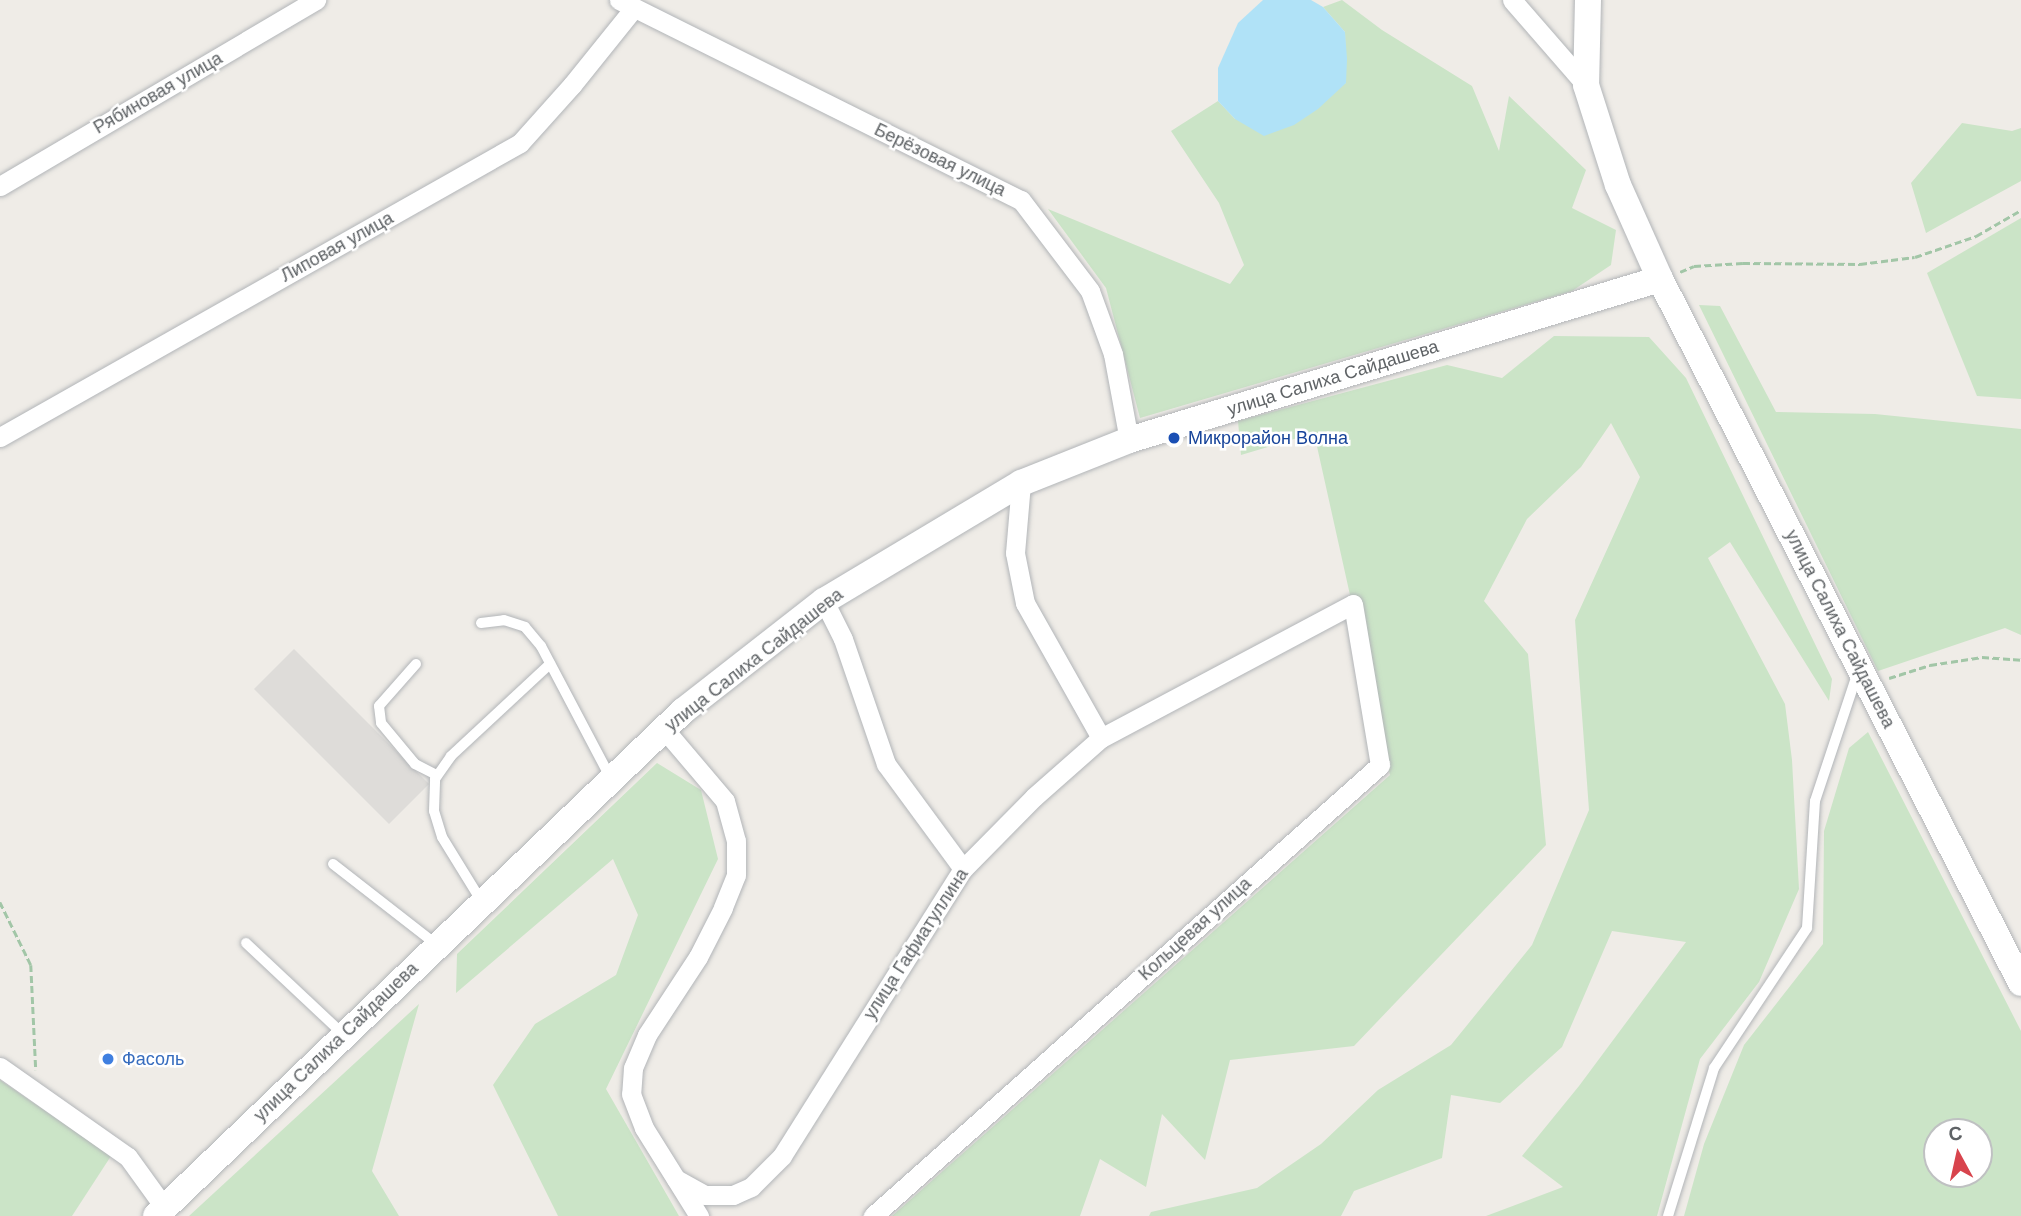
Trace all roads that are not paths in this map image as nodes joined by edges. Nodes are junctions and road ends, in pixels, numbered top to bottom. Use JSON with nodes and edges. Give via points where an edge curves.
{"nodes":[{"id":1,"x":316,"y":0,"type":"edge"},
{"id":2,"x":1512,"y":0,"type":"edge"},
{"id":3,"x":1588,"y":0,"type":"edge"},
{"id":4,"x":626,"y":4,"type":"edge"},
{"id":5,"x":1586,"y":85,"type":"junction"},
{"id":6,"x":0,"y":186,"type":"edge"},
{"id":7,"x":1660,"y":279,"type":"junction"},
{"id":8,"x":0,"y":437,"type":"edge"},
{"id":9,"x":1129,"y":440,"type":"junction"},
{"id":10,"x":1021,"y":483,"type":"junction"},
{"id":11,"x":824,"y":601,"type":"junction"},
{"id":12,"x":1334,"y":613,"type":"joint"},
{"id":13,"x":481,"y":623,"type":"dead end"},
{"id":14,"x":416,"y":664,"type":"dead end"},
{"id":15,"x":550,"y":664,"type":"junction"},
{"id":16,"x":1864,"y":676,"type":"junction"},
{"id":17,"x":664,"y":729,"type":"junction"},
{"id":18,"x":1101,"y":738,"type":"junction"},
{"id":19,"x":437,"y":775,"type":"junction"},
{"id":20,"x":611,"y":780,"type":"junction"},
{"id":21,"x":333,"y":864,"type":"dead end"},
{"id":22,"x":963,"y":869,"type":"junction"},
{"id":23,"x":482,"y":903,"type":"junction"},
{"id":24,"x":246,"y":943,"type":"dead end"},
{"id":25,"x":438,"y":945,"type":"junction"},
{"id":26,"x":2021,"y":983,"type":"edge"},
{"id":27,"x":344,"y":1035,"type":"junction"},
{"id":28,"x":0,"y":1067,"type":"edge"},
{"id":29,"x":676,"y":1180,"type":"junction"},
{"id":30,"x":160,"y":1211,"type":"edge"},
{"id":31,"x":699,"y":1216,"type":"edge"},
{"id":32,"x":873,"y":1216,"type":"edge"},
{"id":33,"x":1668,"y":1216,"type":"edge"}],
"edges":[{"from":1,"to":6,"type":"street","name":"Рябиновая улица"},
{"from":2,"to":5,"type":"street"},
{"from":3,"to":5,"type":"street"},
{"from":4,"to":8,"type":"street","name":"Липовая улица","via":[[572,85],[520,143]]},
{"from":4,"to":9,"type":"street","name":"Берёзовая улица","via":[[1021,200],[1090,291],[1113,354]]},
{"from":5,"to":7,"type":"street","via":[[1618,185]]},
{"from":7,"to":9,"type":"street","name":"улица Салиха Сайдашева"},
{"from":7,"to":16,"type":"street","name":"улица Салиха Сайдашева"},
{"from":9,"to":10,"type":"street","name":"улица Салиха Сайдашева"},
{"from":10,"to":11,"type":"street","name":"улица Салиха Сайдашева"},
{"from":10,"to":18,"type":"street","via":[[1015,554],[1025,603]]},
{"from":11,"to":17,"type":"street","name":"улица Салиха Сайдашева"},
{"from":11,"to":22,"type":"street","via":[[843,639],[886,764]]},
{"from":12,"to":18,"type":"street","name":"улица Гафиатуллина"},
{"from":12,"to":32,"type":"street","name":"Кольцевая улица","via":[[1353,604],[1380,765]]},
{"from":13,"to":15,"type":"lane","via":[[504,620],[525,627]]},
{"from":14,"to":19,"type":"lane","via":[[379,706],[381,723],[415,764]]},
{"from":15,"to":19,"type":"lane","via":[[450,756]]},
{"from":15,"to":20,"type":"lane"},
{"from":16,"to":26,"type":"street","name":"улица Салиха Сайдашева"},
{"from":16,"to":33,"type":"lane","via":[[1815,801],[1807,928],[1714,1068]]},
{"from":17,"to":20,"type":"street","name":"улица Салиха Сайдашева"},
{"from":17,"to":29,"type":"street","via":[[725,801],[736,841],[736,874],[723,908],[698,957],[647,1035],[634,1068],[631,1094]]},
{"from":18,"to":22,"type":"street","name":"улица Гафиатуллина"},
{"from":19,"to":23,"type":"lane","via":[[433,811],[442,837]]},
{"from":20,"to":23,"type":"street","name":"улица Салиха Сайдашева"},
{"from":21,"to":25,"type":"lane"},
{"from":22,"to":29,"type":"street","name":"улица Гафиатуллина","via":[[782,1156],[751,1187],[733,1195],[705,1195]]},
{"from":23,"to":25,"type":"street","name":"улица Салиха Сайдашева"},
{"from":24,"to":27,"type":"lane"},
{"from":25,"to":27,"type":"street","name":"улица Салиха Сайдашева"},
{"from":27,"to":30,"type":"street","name":"улица Салиха Сайдашева"},
{"from":28,"to":30,"type":"street","via":[[128,1157]]},
{"from":29,"to":31,"type":"street"}]}
